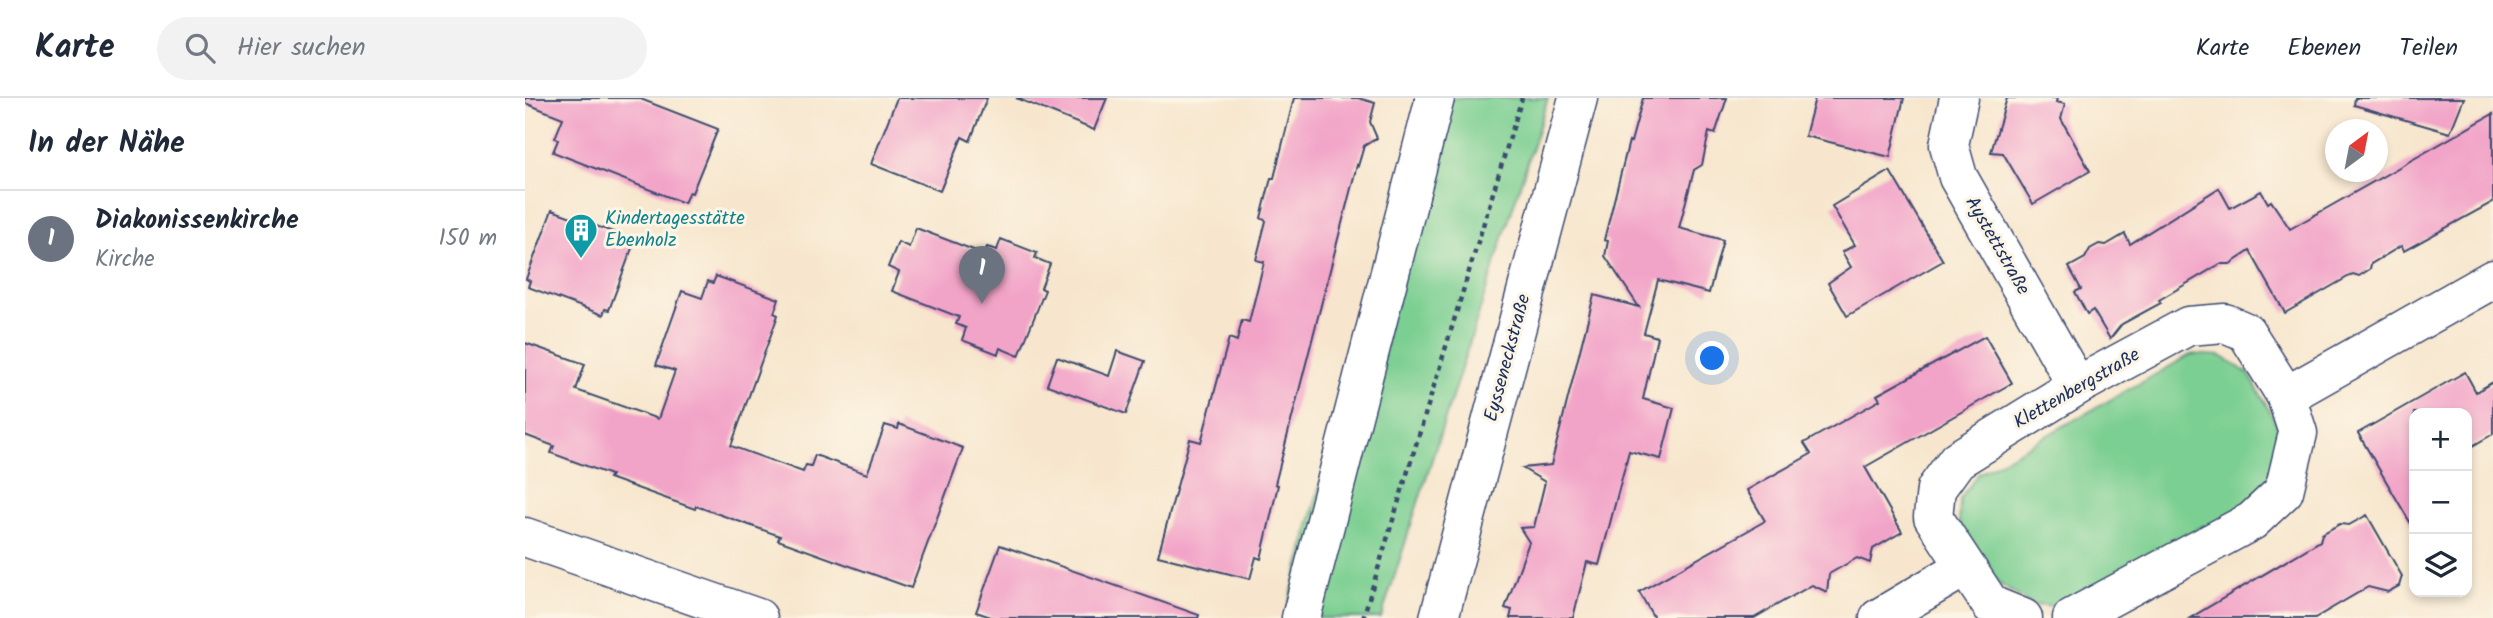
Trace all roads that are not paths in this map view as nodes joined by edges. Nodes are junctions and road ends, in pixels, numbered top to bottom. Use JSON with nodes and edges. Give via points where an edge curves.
{"nodes":[{"id":1,"x":1436,"y":98,"type":"edge"},
{"id":2,"x":1578,"y":98,"type":"edge"},
{"id":3,"x":1959,"y":98,"type":"edge"},
{"id":4,"x":2493,"y":279,"type":"edge"},
{"id":5,"x":2077,"y":386,"type":"junction"},
{"id":6,"x":2286,"y":396,"type":"junction"},
{"id":7,"x":525,"y":537,"type":"edge"},
{"id":8,"x":1965,"y":567,"type":"junction"},
{"id":9,"x":758,"y":618,"type":"edge"},
{"id":10,"x":1301,"y":618,"type":"edge"},
{"id":11,"x":1439,"y":618,"type":"edge"},
{"id":12,"x":1879,"y":618,"type":"edge"},
{"id":13,"x":2023,"y":618,"type":"edge"},
{"id":14,"x":2072,"y":618,"type":"edge"}],
"edges":[{"from":1,"to":10,"type":"street"},
{"from":2,"to":11,"type":"street","name":"Eysseneckstraße"},
{"from":3,"to":5,"type":"street","name":"Aystettstraße","via":[[1949,145],[1958,177]]},
{"from":4,"to":6,"type":"street"},
{"from":5,"to":6,"type":"street","name":"Klettenbergstraße","via":[[2188,326],[2225,323],[2246,332]]},
{"from":5,"to":8,"type":"street","name":"Klettenbergstraße","via":[[1957,460],[1936,489],[1933,517]]},
{"from":6,"to":14,"type":"street","name":"Klettenbergstraße","via":[[2298,433],[2284,491],[2252,521]]},
{"from":7,"to":9,"type":"street"},
{"from":8,"to":12,"type":"street"},
{"from":8,"to":13,"type":"street","name":"Klettenbergstraße","via":[[1991,605]]}]}
